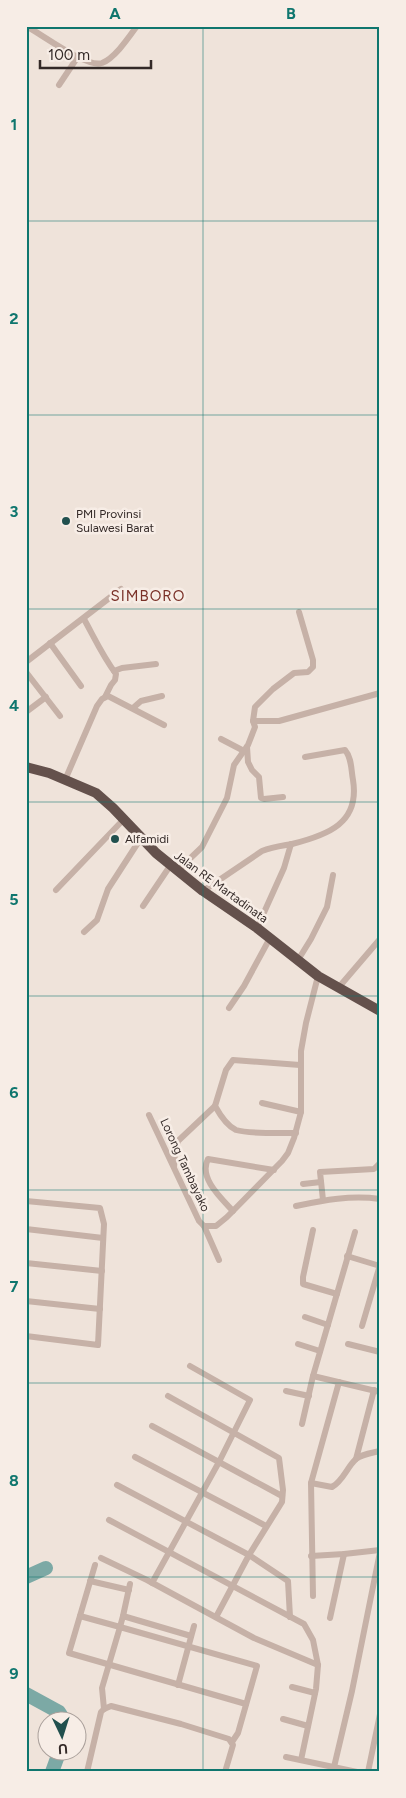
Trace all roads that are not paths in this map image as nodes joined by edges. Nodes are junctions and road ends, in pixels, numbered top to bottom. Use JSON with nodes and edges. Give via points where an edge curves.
{"nodes":[{"id":1,"x":26,"y":26,"type":"edge"},
{"id":2,"x":137,"y":26,"type":"edge"},
{"id":3,"x":77,"y":58,"type":"junction"},
{"id":4,"x":59,"y":85,"type":"dead end"},
{"id":5,"x":121,"y":589,"type":"dead end"},
{"id":6,"x":299,"y":612,"type":"dead end"},
{"id":7,"x":84,"y":619,"type":"junction"},
{"id":8,"x":50,"y":643,"type":"junction"},
{"id":9,"x":26,"y":662,"type":"edge"},
{"id":10,"x":156,"y":664,"type":"dead end"},
{"id":11,"x":114,"y":671,"type":"junction"},
{"id":12,"x":26,"y":672,"type":"edge"},
{"id":13,"x":81,"y":686,"type":"dead end"},
{"id":14,"x":380,"y":693,"type":"edge"},
{"id":15,"x":162,"y":696,"type":"dead end"},
{"id":16,"x":46,"y":697,"type":"junction"},
{"id":17,"x":105,"y":697,"type":"junction"},
{"id":18,"x":133,"y":708,"type":"junction"},
{"id":19,"x":26,"y":712,"type":"edge"},
{"id":20,"x":60,"y":716,"type":"dead end"},
{"id":21,"x":253,"y":721,"type":"junction"},
{"id":22,"x":164,"y":725,"type":"dead end"},
{"id":23,"x":220,"y":739,"type":"dead end"},
{"id":24,"x":245,"y":749,"type":"junction"},
{"id":25,"x":305,"y":757,"type":"dead end"},
{"id":26,"x":26,"y":767,"type":"edge"},
{"id":27,"x":65,"y":780,"type":"junction"},
{"id":28,"x":283,"y":797,"type":"dead end"},
{"id":29,"x":124,"y":819,"type":"junction"},
{"id":30,"x":142,"y":838,"type":"junction"},
{"id":31,"x":291,"y":844,"type":"junction"},
{"id":32,"x":174,"y":868,"type":"junction"},
{"id":33,"x":333,"y":875,"type":"dead end"},
{"id":34,"x":56,"y":890,"type":"dead end"},
{"id":35,"x":203,"y":892,"type":"junction"},
{"id":36,"x":143,"y":906,"type":"dead end"},
{"id":37,"x":257,"y":928,"type":"junction"},
{"id":38,"x":84,"y":932,"type":"dead end"},
{"id":39,"x":270,"y":938,"type":"junction"},
{"id":40,"x":380,"y":939,"type":"edge"},
{"id":41,"x":298,"y":960,"type":"junction"},
{"id":42,"x":318,"y":976,"type":"junction"},
{"id":43,"x":339,"y":987,"type":"junction"},
{"id":44,"x":229,"y":1008,"type":"dead end"},
{"id":45,"x":380,"y":1011,"type":"edge"},
{"id":46,"x":300,"y":1065,"type":"junction"},
{"id":47,"x":262,"y":1103,"type":"dead end"},
{"id":48,"x":216,"y":1106,"type":"junction"},
{"id":49,"x":301,"y":1112,"type":"junction"},
{"id":50,"x":149,"y":1115,"type":"dead end"},
{"id":51,"x":296,"y":1133,"type":"junction"},
{"id":52,"x":380,"y":1163,"type":"edge"},
{"id":53,"x":174,"y":1167,"type":"junction"},
{"id":54,"x":274,"y":1170,"type":"junction"},
{"id":55,"x":321,"y":1182,"type":"junction"},
{"id":56,"x":304,"y":1184,"type":"dead end"},
{"id":57,"x":380,"y":1199,"type":"edge"},
{"id":58,"x":323,"y":1200,"type":"junction"},
{"id":59,"x":26,"y":1201,"type":"edge"},
{"id":60,"x":296,"y":1206,"type":"dead end"},
{"id":61,"x":233,"y":1211,"type":"junction"},
{"id":62,"x":204,"y":1226,"type":"junction"},
{"id":63,"x":26,"y":1229,"type":"edge"},
{"id":64,"x":312,"y":1230,"type":"dead end"},
{"id":65,"x":355,"y":1232,"type":"dead end"},
{"id":66,"x":103,"y":1238,"type":"junction"},
{"id":67,"x":347,"y":1256,"type":"junction"},
{"id":68,"x":219,"y":1260,"type":"dead end"},
{"id":69,"x":26,"y":1263,"type":"edge"},
{"id":70,"x":380,"y":1266,"type":"edge"},
{"id":71,"x":102,"y":1271,"type":"junction"},
{"id":72,"x":337,"y":1294,"type":"junction"},
{"id":73,"x":26,"y":1300,"type":"edge"},
{"id":74,"x":100,"y":1309,"type":"junction"},
{"id":75,"x":305,"y":1317,"type":"dead end"},
{"id":76,"x":328,"y":1325,"type":"junction"},
{"id":77,"x":362,"y":1326,"type":"dead end"},
{"id":78,"x":26,"y":1336,"type":"edge"},
{"id":79,"x":298,"y":1344,"type":"dead end"},
{"id":80,"x":348,"y":1344,"type":"dead end"},
{"id":81,"x":320,"y":1351,"type":"junction"},
{"id":82,"x":380,"y":1352,"type":"edge"},
{"id":83,"x":190,"y":1366,"type":"dead end"},
{"id":84,"x":313,"y":1376,"type":"junction"},
{"id":85,"x":338,"y":1382,"type":"junction"},
{"id":86,"x":286,"y":1391,"type":"dead end"},
{"id":87,"x":377,"y":1391,"type":"edge"},
{"id":88,"x":168,"y":1396,"type":"dead end"},
{"id":89,"x":309,"y":1396,"type":"junction"},
{"id":90,"x":302,"y":1424,"type":"dead end"},
{"id":91,"x":152,"y":1426,"type":"dead end"},
{"id":92,"x":234,"y":1433,"type":"junction"},
{"id":93,"x":380,"y":1452,"type":"edge"},
{"id":94,"x":135,"y":1457,"type":"dead end"},
{"id":95,"x":356,"y":1459,"type":"junction"},
{"id":96,"x":219,"y":1462,"type":"junction"},
{"id":97,"x":311,"y":1483,"type":"junction"},
{"id":98,"x":117,"y":1485,"type":"dead end"},
{"id":99,"x":202,"y":1492,"type":"junction"},
{"id":100,"x":282,"y":1496,"type":"junction"},
{"id":101,"x":109,"y":1520,"type":"dead end"},
{"id":102,"x":186,"y":1522,"type":"junction"},
{"id":103,"x":266,"y":1526,"type":"junction"},
{"id":104,"x":380,"y":1551,"type":"edge"},
{"id":105,"x":169,"y":1553,"type":"junction"},
{"id":106,"x":344,"y":1554,"type":"junction"},
{"id":107,"x":249,"y":1555,"type":"junction"},
{"id":108,"x":312,"y":1556,"type":"junction"},
{"id":109,"x":101,"y":1558,"type":"dead end"},
{"id":110,"x":95,"y":1564,"type":"dead end"},
{"id":111,"x":90,"y":1580,"type":"junction"},
{"id":112,"x":152,"y":1583,"type":"junction"},
{"id":113,"x":232,"y":1587,"type":"junction"},
{"id":114,"x":313,"y":1596,"type":"dead end"},
{"id":115,"x":80,"y":1616,"type":"junction"},
{"id":116,"x":123,"y":1616,"type":"junction"},
{"id":117,"x":216,"y":1617,"type":"junction"},
{"id":118,"x":290,"y":1617,"type":"junction"},
{"id":119,"x":330,"y":1618,"type":"dead end"},
{"id":120,"x":194,"y":1626,"type":"dead end"},
{"id":121,"x":120,"y":1627,"type":"junction"},
{"id":122,"x":191,"y":1636,"type":"junction"},
{"id":123,"x":188,"y":1647,"type":"junction"},
{"id":124,"x":108,"y":1665,"type":"junction"},
{"id":125,"x":318,"y":1665,"type":"junction"},
{"id":126,"x":178,"y":1685,"type":"junction"},
{"id":127,"x":292,"y":1687,"type":"dead end"},
{"id":128,"x":315,"y":1692,"type":"junction"},
{"id":129,"x":246,"y":1704,"type":"junction"},
{"id":130,"x":104,"y":1709,"type":"junction"},
{"id":131,"x":380,"y":1714,"type":"edge"},
{"id":132,"x":283,"y":1719,"type":"dead end"},
{"id":133,"x":308,"y":1726,"type":"junction"},
{"id":134,"x":232,"y":1742,"type":"junction"},
{"id":135,"x":286,"y":1757,"type":"dead end"},
{"id":136,"x":301,"y":1760,"type":"junction"},
{"id":137,"x":334,"y":1767,"type":"junction"},
{"id":138,"x":346,"y":1771,"type":"edge"},
{"id":139,"x":87,"y":1772,"type":"edge"},
{"id":140,"x":225,"y":1772,"type":"edge"},
{"id":141,"x":357,"y":1772,"type":"edge"},
{"id":142,"x":368,"y":1772,"type":"edge"}],
"edges":[{"from":1,"to":3,"type":"street"},
{"from":2,"to":3,"type":"street","via":[[118,50],[103,62]]},
{"from":3,"to":4,"type":"street"},
{"from":5,"to":7,"type":"street"},
{"from":6,"to":21,"type":"street","via":[[313,667],[308,672],[294,673],[273,689],[255,707]]},
{"from":7,"to":8,"type":"street"},
{"from":7,"to":11,"type":"street","via":[[100,653]]},
{"from":8,"to":9,"type":"street"},
{"from":8,"to":13,"type":"street"},
{"from":10,"to":11,"type":"street"},
{"from":11,"to":17,"type":"street","via":[[116,678]]},
{"from":12,"to":16,"type":"street"},
{"from":14,"to":21,"type":"street","via":[[279,721]]},
{"from":15,"to":18,"type":"street","via":[[141,701]]},
{"from":16,"to":19,"type":"street"},
{"from":16,"to":20,"type":"street"},
{"from":17,"to":18,"type":"street"},
{"from":17,"to":27,"type":"street","via":[[97,706]]},
{"from":18,"to":22,"type":"street"},
{"from":21,"to":24,"type":"street","via":[[254,727]]},
{"from":23,"to":24,"type":"street"},
{"from":24,"to":28,"type":"street","via":[[248,762],[259,777],[261,798]]},
{"from":24,"to":32,"type":"street","via":[[234,765],[227,798],[202,847]]},
{"from":25,"to":31,"type":"street","via":[[345,750],[354,786],[353,805],[338,827]]},
{"from":26,"to":27,"type":"highway","name":"Jalan RE Martadinata"},
{"from":27,"to":29,"type":"highway","name":"Jalan RE Martadinata","via":[[96,793]]},
{"from":29,"to":30,"type":"highway","name":"Jalan RE Martadinata"},
{"from":29,"to":34,"type":"street"},
{"from":30,"to":32,"type":"highway","name":"Jalan RE Martadinata"},
{"from":30,"to":38,"type":"street","via":[[108,889],[97,920]]},
{"from":31,"to":35,"type":"street","via":[[262,851]]},
{"from":31,"to":37,"type":"street","via":[[284,868]]},
{"from":32,"to":35,"type":"highway","name":"Jalan RE Martadinata"},
{"from":32,"to":36,"type":"street"},
{"from":33,"to":41,"type":"street","via":[[326,907]]},
{"from":35,"to":37,"type":"highway","name":"Jalan RE Martadinata"},
{"from":37,"to":39,"type":"highway","name":"Jalan RE Martadinata"},
{"from":39,"to":41,"type":"highway","name":"Jalan RE Martadinata"},
{"from":39,"to":44,"type":"street"},
{"from":40,"to":43,"type":"street"},
{"from":41,"to":42,"type":"highway","name":"Jalan RE Martadinata"},
{"from":42,"to":43,"type":"highway","name":"Jalan RE Martadinata"},
{"from":42,"to":46,"type":"street","name":"Lorong Tambayako"},
{"from":43,"to":45,"type":"highway","name":"Jalan RE Martadinata"},
{"from":46,"to":48,"type":"street","via":[[233,1060],[226,1070]]},
{"from":46,"to":49,"type":"street","name":"Lorong Tambayako"},
{"from":47,"to":49,"type":"street"},
{"from":48,"to":51,"type":"street","via":[[221,1117],[235,1130]]},
{"from":48,"to":53,"type":"street","via":[[178,1142]]},
{"from":49,"to":51,"type":"street","name":"Lorong Tambayako"},
{"from":50,"to":53,"type":"street","name":"Lorong Tambayako"},
{"from":51,"to":54,"type":"street","name":"Lorong Tambayako","via":[[288,1153]]},
{"from":52,"to":55,"type":"street","via":[[374,1169],[320,1172]]},
{"from":53,"to":62,"type":"street","name":"Lorong Tambayako"},
{"from":54,"to":61,"type":"street","name":"Lorong Tambayako"},
{"from":54,"to":61,"type":"street","via":[[208,1159],[208,1179]]},
{"from":55,"to":56,"type":"street"},
{"from":55,"to":58,"type":"street"},
{"from":57,"to":58,"type":"street"},
{"from":58,"to":60,"type":"street"},
{"from":59,"to":66,"type":"street","via":[[100,1208]]},
{"from":61,"to":62,"type":"street","name":"Lorong Tambayako","via":[[216,1226]]},
{"from":62,"to":68,"type":"street"},
{"from":63,"to":66,"type":"street"},
{"from":64,"to":72,"type":"street","via":[[303,1284]]},
{"from":65,"to":67,"type":"street"},
{"from":66,"to":71,"type":"street"},
{"from":67,"to":70,"type":"street"},
{"from":67,"to":72,"type":"street"},
{"from":69,"to":71,"type":"street"},
{"from":70,"to":77,"type":"street"},
{"from":71,"to":74,"type":"street"},
{"from":72,"to":76,"type":"street"},
{"from":73,"to":74,"type":"street"},
{"from":74,"to":78,"type":"street","via":[[98,1346]]},
{"from":75,"to":76,"type":"street"},
{"from":76,"to":81,"type":"street"},
{"from":79,"to":81,"type":"street"},
{"from":80,"to":82,"type":"street"},
{"from":81,"to":84,"type":"street"},
{"from":83,"to":92,"type":"street","via":[[250,1400]]},
{"from":84,"to":85,"type":"street"},
{"from":84,"to":89,"type":"street"},
{"from":85,"to":87,"type":"street"},
{"from":85,"to":97,"type":"street"},
{"from":86,"to":89,"type":"street"},
{"from":87,"to":95,"type":"street"},
{"from":88,"to":92,"type":"street"},
{"from":89,"to":90,"type":"street"},
{"from":91,"to":96,"type":"street"},
{"from":92,"to":96,"type":"street"},
{"from":92,"to":100,"type":"street","via":[[279,1458]]},
{"from":93,"to":95,"type":"street"},
{"from":94,"to":99,"type":"street"},
{"from":95,"to":97,"type":"street","via":[[334,1486],[329,1488]]},
{"from":96,"to":99,"type":"street"},
{"from":96,"to":100,"type":"street"},
{"from":97,"to":108,"type":"street"},
{"from":98,"to":102,"type":"street"},
{"from":99,"to":102,"type":"street"},
{"from":99,"to":103,"type":"street"},
{"from":100,"to":103,"type":"street","via":[[282,1502]]},
{"from":101,"to":105,"type":"street"},
{"from":102,"to":105,"type":"street"},
{"from":102,"to":107,"type":"street"},
{"from":103,"to":107,"type":"street"},
{"from":104,"to":106,"type":"street"},
{"from":104,"to":137,"type":"street"},
{"from":105,"to":112,"type":"street"},
{"from":105,"to":113,"type":"street"},
{"from":106,"to":108,"type":"street"},
{"from":106,"to":119,"type":"street"},
{"from":107,"to":113,"type":"street"},
{"from":107,"to":118,"type":"street","via":[[288,1581]]},
{"from":108,"to":114,"type":"street"},
{"from":109,"to":112,"type":"street"},
{"from":110,"to":111,"type":"street"},
{"from":111,"to":115,"type":"street"},
{"from":111,"to":116,"type":"street","via":[[130,1587]]},
{"from":112,"to":117,"type":"street"},
{"from":113,"to":117,"type":"street"},
{"from":113,"to":118,"type":"street"},
{"from":115,"to":121,"type":"street"},
{"from":115,"to":124,"type":"street","via":[[69,1653]]},
{"from":116,"to":121,"type":"street"},
{"from":116,"to":122,"type":"street"},
{"from":117,"to":125,"type":"street","via":[[254,1638]]},
{"from":118,"to":125,"type":"street","via":[[304,1624],[313,1640]]},
{"from":120,"to":122,"type":"street"},
{"from":121,"to":123,"type":"street"},
{"from":121,"to":124,"type":"street"},
{"from":122,"to":123,"type":"street"},
{"from":123,"to":126,"type":"street"},
{"from":123,"to":129,"type":"street","via":[[257,1666]]},
{"from":124,"to":126,"type":"street"},
{"from":124,"to":130,"type":"street","via":[[102,1688]]},
{"from":125,"to":128,"type":"street"},
{"from":126,"to":129,"type":"street"},
{"from":127,"to":128,"type":"street"},
{"from":128,"to":133,"type":"street"},
{"from":129,"to":134,"type":"street","via":[[238,1733]]},
{"from":130,"to":134,"type":"street","via":[[111,1706],[134,1711]]},
{"from":130,"to":139,"type":"street"},
{"from":131,"to":142,"type":"street"},
{"from":132,"to":133,"type":"street"},
{"from":133,"to":136,"type":"street"},
{"from":134,"to":140,"type":"street"},
{"from":135,"to":136,"type":"street"},
{"from":136,"to":137,"type":"street"},
{"from":137,"to":138,"type":"street"},
{"from":138,"to":141,"type":"street"}]}
